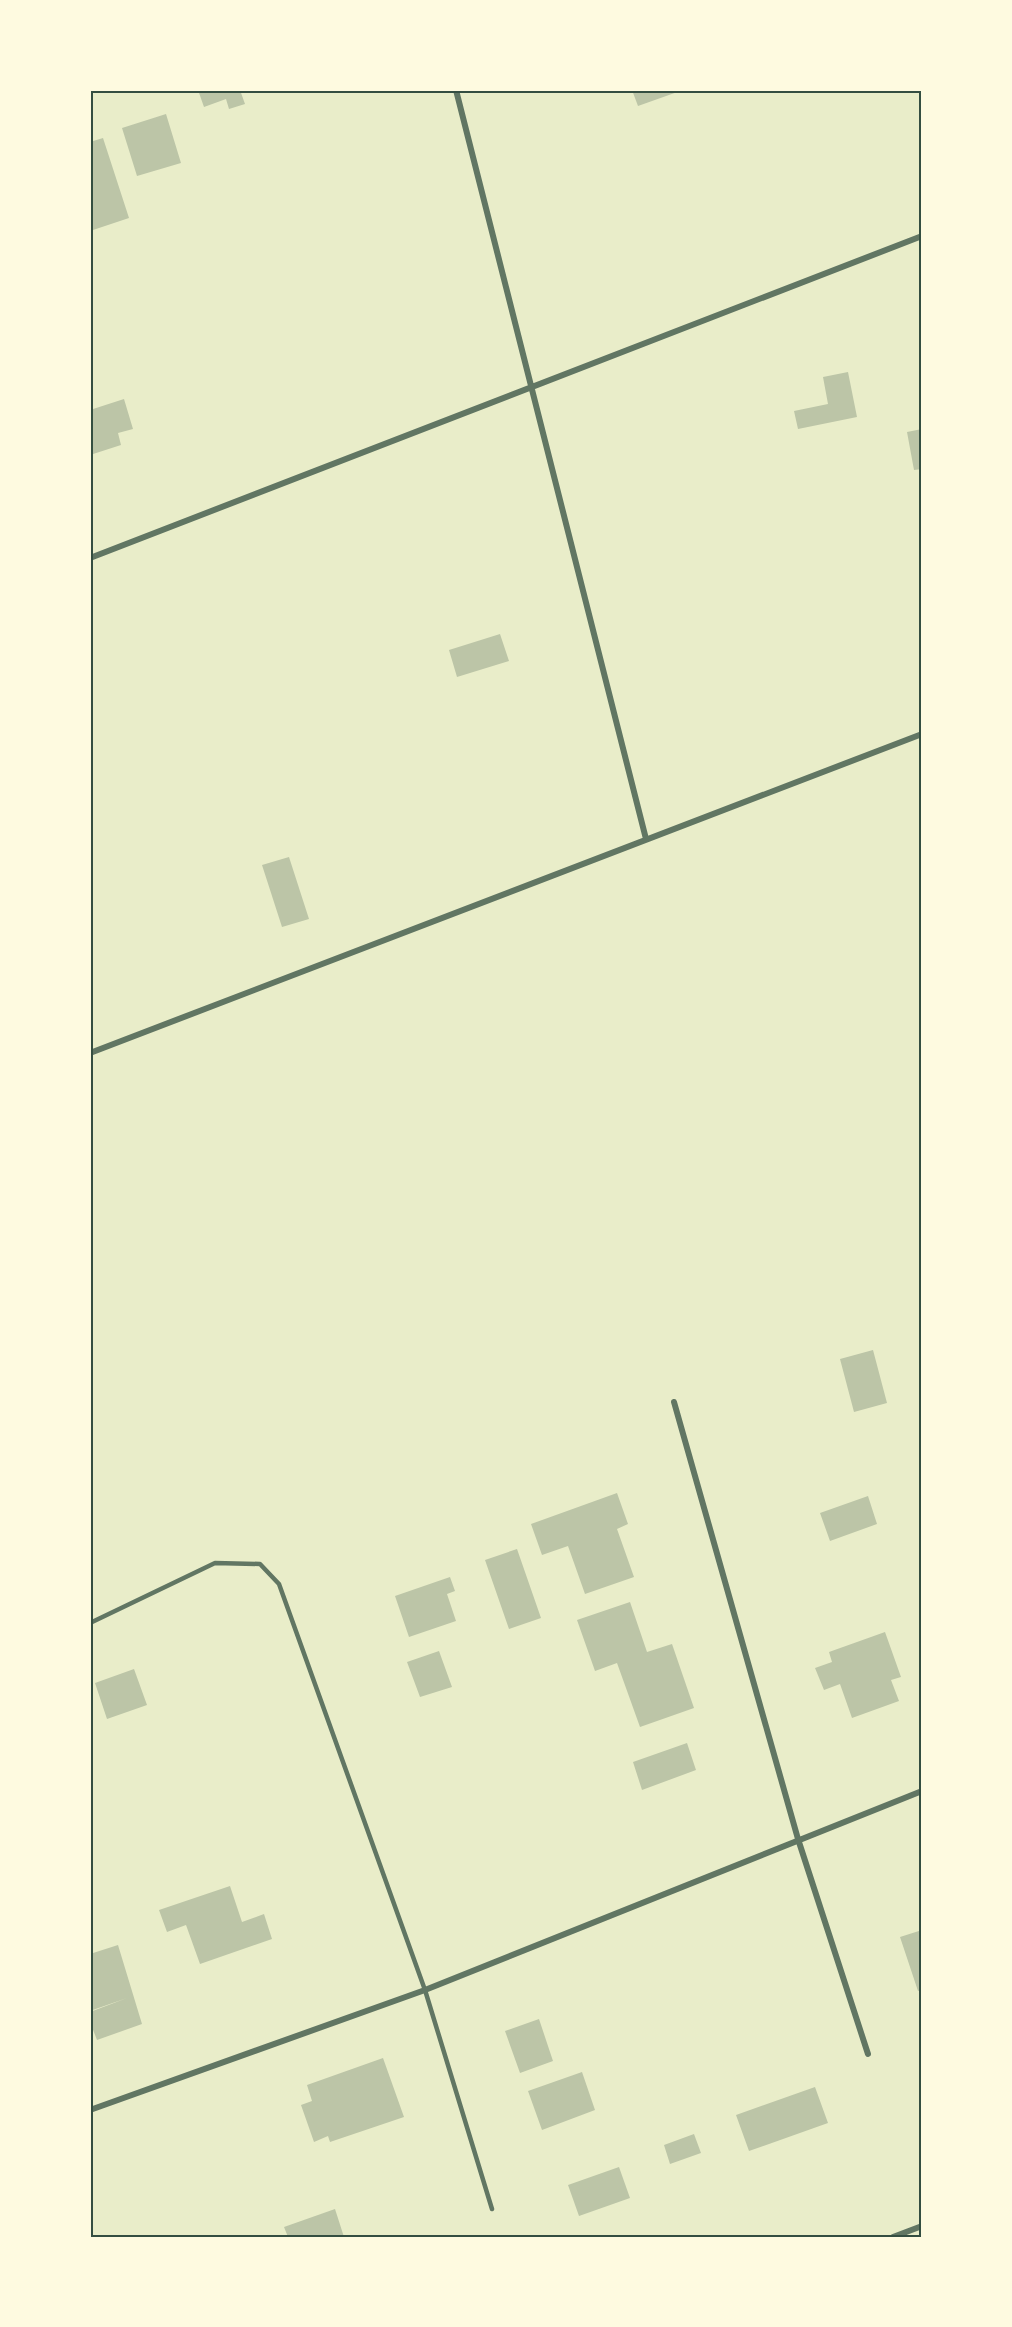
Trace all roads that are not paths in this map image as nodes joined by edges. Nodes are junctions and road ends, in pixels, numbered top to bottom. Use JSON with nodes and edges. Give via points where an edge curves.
{"nodes":[{"id":1,"x":456,"y":90,"type":"edge"},
{"id":2,"x":922,"y":236,"type":"edge"},
{"id":3,"x":531,"y":386,"type":"junction"},
{"id":4,"x":90,"y":558,"type":"edge"},
{"id":5,"x":922,"y":734,"type":"edge"},
{"id":6,"x":646,"y":839,"type":"junction"},
{"id":7,"x":90,"y":1053,"type":"edge"},
{"id":8,"x":674,"y":1402,"type":"dead end"},
{"id":9,"x":90,"y":1623,"type":"edge"},
{"id":10,"x":922,"y":1791,"type":"edge"},
{"id":11,"x":798,"y":1839,"type":"junction"},
{"id":12,"x":425,"y":1990,"type":"junction"},
{"id":13,"x":868,"y":2054,"type":"dead end"},
{"id":14,"x":90,"y":2110,"type":"edge"},
{"id":15,"x":492,"y":2209,"type":"dead end"},
{"id":16,"x":922,"y":2226,"type":"edge"},
{"id":17,"x":893,"y":2237,"type":"edge"}],
"edges":[{"from":1,"to":3,"type":"street"},
{"from":2,"to":3,"type":"street"},
{"from":3,"to":4,"type":"street"},
{"from":3,"to":6,"type":"street"},
{"from":5,"to":6,"type":"street"},
{"from":6,"to":7,"type":"street"},
{"from":8,"to":11,"type":"street"},
{"from":9,"to":12,"type":"lane","via":[[215,1563],[260,1564],[279,1584]]},
{"from":10,"to":11,"type":"street"},
{"from":11,"to":12,"type":"street"},
{"from":11,"to":13,"type":"street"},
{"from":12,"to":14,"type":"street"},
{"from":12,"to":15,"type":"lane"},
{"from":16,"to":17,"type":"street"}]}
